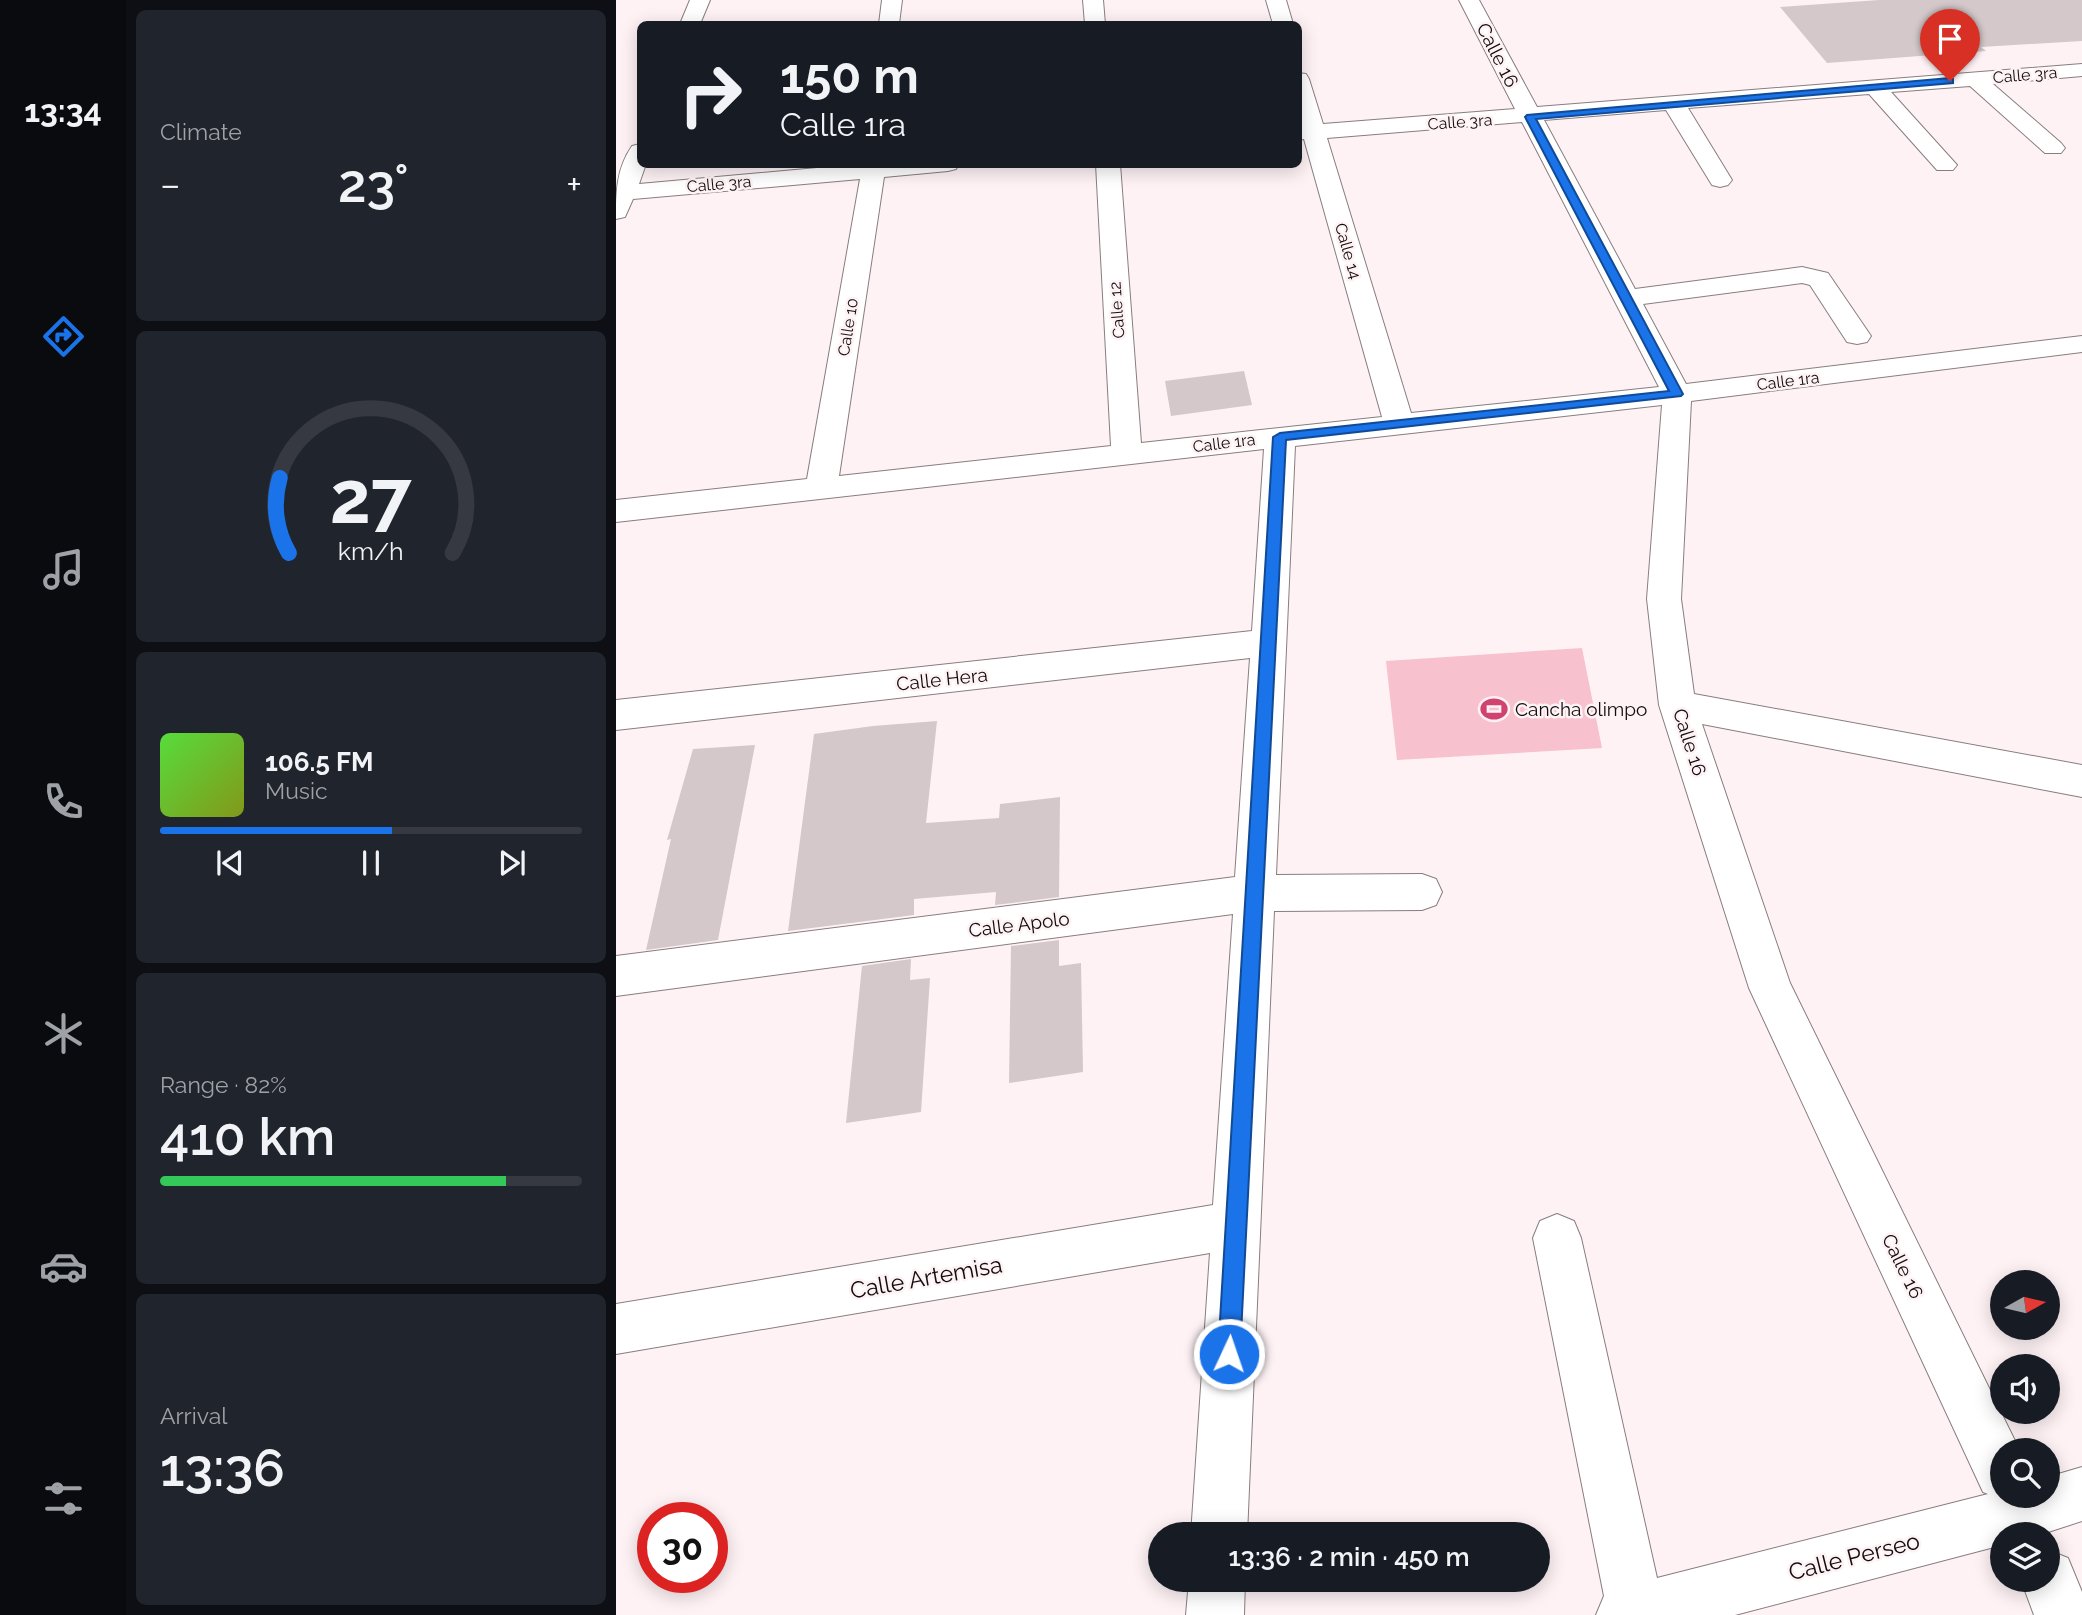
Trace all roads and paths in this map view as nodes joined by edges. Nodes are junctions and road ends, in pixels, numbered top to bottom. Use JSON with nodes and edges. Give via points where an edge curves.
{"nodes":[{"id":1,"x":700,"y":0,"type":"edge"},
{"id":2,"x":892,"y":0,"type":"edge"},
{"id":3,"x":1093,"y":0,"type":"edge"},
{"id":4,"x":1276,"y":0,"type":"edge"},
{"id":5,"x":1469,"y":0,"type":"edge"},
{"id":6,"x":691,"y":21,"type":"edge"},
{"id":7,"x":890,"y":21,"type":"edge"},
{"id":8,"x":1095,"y":21,"type":"edge"},
{"id":9,"x":1282,"y":21,"type":"edge"},
{"id":10,"x":2082,"y":70,"type":"edge"},
{"id":11,"x":1975,"y":79,"type":"junction"},
{"id":12,"x":1875,"y":87,"type":"junction"},
{"id":13,"x":1674,"y":104,"type":"junction"},
{"id":14,"x":1302,"y":106,"type":"edge"},
{"id":15,"x":1530,"y":117,"type":"junction"},
{"id":16,"x":1306,"y":132,"type":"edge"},
{"id":17,"x":2053,"y":148,"type":"dead end"},
{"id":18,"x":637,"y":158,"type":"edge"},
{"id":19,"x":1945,"y":165,"type":"dead end"},
{"id":20,"x":873,"y":168,"type":"edge"},
{"id":21,"x":1108,"y":168,"type":"edge"},
{"id":22,"x":1720,"y":180,"type":"dead end"},
{"id":23,"x":619,"y":199,"type":"edge"},
{"id":24,"x":1626,"y":298,"type":"junction"},
{"id":25,"x":1857,"y":336,"type":"dead end"},
{"id":26,"x":2082,"y":344,"type":"edge"},
{"id":27,"x":1677,"y":394,"type":"junction"},
{"id":28,"x":1399,"y":423,"type":"junction"},
{"id":29,"x":1280,"y":437,"type":"junction"},
{"id":30,"x":1127,"y":455,"type":"junction"},
{"id":31,"x":821,"y":489,"type":"junction"},
{"id":32,"x":616,"y":511,"type":"edge"},
{"id":33,"x":1268,"y":643,"type":"junction"},
{"id":34,"x":1677,"y":705,"type":"junction"},
{"id":35,"x":616,"y":715,"type":"edge"},
{"id":36,"x":2082,"y":781,"type":"edge"},
{"id":37,"x":1422,"y":892,"type":"dead end"},
{"id":38,"x":1255,"y":893,"type":"junction"},
{"id":39,"x":616,"y":976,"type":"edge"},
{"id":40,"x":1236,"y":1225,"type":"junction"},
{"id":41,"x":1557,"y":1238,"type":"dead end"},
{"id":42,"x":616,"y":1329,"type":"edge"},
{"id":43,"x":1990,"y":1449,"type":"edge"},
{"id":44,"x":2082,"y":1494,"type":"edge"},
{"id":45,"x":2060,"y":1497,"type":"edge"},
{"id":46,"x":2002,"y":1508,"type":"edge"},
{"id":47,"x":1220,"y":1522,"type":"edge"},
{"id":48,"x":1216,"y":1592,"type":"edge"},
{"id":49,"x":2054,"y":1592,"type":"edge"},
{"id":50,"x":1630,"y":1614,"type":"edge"},
{"id":51,"x":1215,"y":1615,"type":"edge"},
{"id":52,"x":2063,"y":1615,"type":"edge"}],
"edges":[{"from":1,"to":6,"type":"street"},
{"from":2,"to":7,"type":"street"},
{"from":3,"to":8,"type":"street"},
{"from":4,"to":9,"type":"street"},
{"from":5,"to":15,"type":"street","name":"Calle 16"},
{"from":10,"to":11,"type":"street","name":"Calle 3ra"},
{"from":11,"to":12,"type":"street","name":"Calle 3ra"},
{"from":11,"to":17,"type":"street"},
{"from":12,"to":13,"type":"street","name":"Calle 3ra"},
{"from":12,"to":19,"type":"street"},
{"from":13,"to":15,"type":"street","name":"Calle 3ra"},
{"from":13,"to":22,"type":"street"},
{"from":14,"to":16,"type":"street","name":"Calle 14"},
{"from":15,"to":16,"type":"street","name":"Calle 3ra"},
{"from":15,"to":24,"type":"street","name":"Calle 16"},
{"from":16,"to":28,"type":"street","name":"Calle 14"},
{"from":18,"to":23,"type":"street"},
{"from":20,"to":23,"type":"street","name":"Calle 3ra"},
{"from":20,"to":31,"type":"street","name":"Calle 10"},
{"from":21,"to":30,"type":"street","name":"Calle 12"},
{"from":24,"to":25,"type":"street","via":[[1802,275],[1819,279]]},
{"from":24,"to":27,"type":"street","name":"Calle 16"},
{"from":26,"to":27,"type":"street","name":"Calle 1ra"},
{"from":27,"to":28,"type":"street","name":"Calle 1ra"},
{"from":27,"to":34,"type":"street","name":"Calle 16","via":[[1664,599]]},
{"from":28,"to":29,"type":"street","name":"Calle 1ra"},
{"from":29,"to":30,"type":"street","name":"Calle 1ra"},
{"from":29,"to":33,"type":"street"},
{"from":30,"to":31,"type":"street","name":"Calle 1ra"},
{"from":31,"to":32,"type":"street","name":"Calle 1ra"},
{"from":33,"to":35,"type":"street","name":"Calle Hera"},
{"from":33,"to":38,"type":"street"},
{"from":34,"to":36,"type":"street"},
{"from":34,"to":43,"type":"street","name":"Calle 16","via":[[1770,988]]},
{"from":37,"to":38,"type":"street","name":"Calle Apolo"},
{"from":38,"to":39,"type":"street","name":"Calle Apolo"},
{"from":38,"to":40,"type":"street"},
{"from":40,"to":42,"type":"street","name":"Calle Artemisa"},
{"from":40,"to":47,"type":"street"},
{"from":41,"to":50,"type":"street"},
{"from":44,"to":45,"type":"street","name":"Calle Perseo"},
{"from":46,"to":50,"type":"street","name":"Calle Perseo"},
{"from":48,"to":51,"type":"street"},
{"from":49,"to":52,"type":"street"}]}
